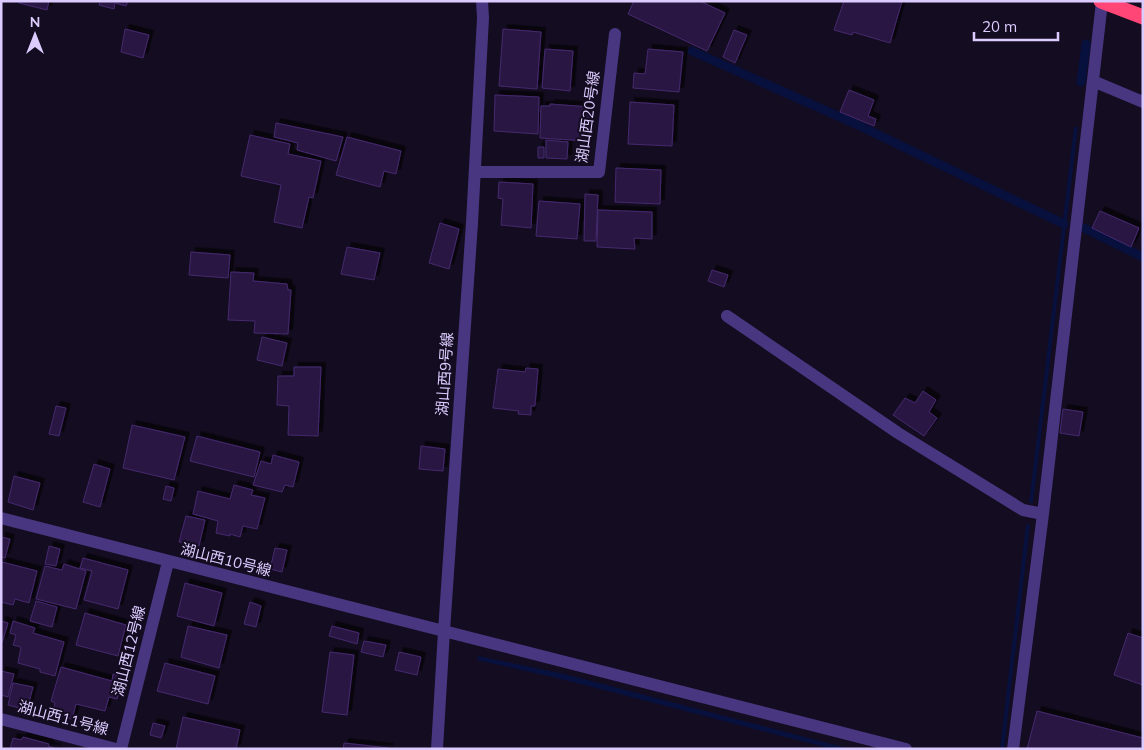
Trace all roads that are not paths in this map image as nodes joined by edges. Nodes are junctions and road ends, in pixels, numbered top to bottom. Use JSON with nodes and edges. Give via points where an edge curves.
{"nodes":[{"id":1,"x":482,"y":1,"type":"edge"},
{"id":2,"x":1101,"y":1,"type":"edge"},
{"id":3,"x":1143,"y":17,"type":"edge"},
{"id":4,"x":615,"y":34,"type":"dead end"},
{"id":5,"x":1093,"y":81,"type":"junction"},
{"id":6,"x":1143,"y":102,"type":"edge"},
{"id":7,"x":475,"y":172,"type":"junction"},
{"id":8,"x":727,"y":316,"type":"dead end"},
{"id":9,"x":1042,"y":514,"type":"junction"},
{"id":10,"x":1,"y":518,"type":"edge"},
{"id":11,"x":168,"y":562,"type":"junction"},
{"id":12,"x":444,"y":631,"type":"junction"},
{"id":13,"x":1,"y":719,"type":"edge"},
{"id":14,"x":116,"y":749,"type":"edge"},
{"id":15,"x":121,"y":749,"type":"edge"},
{"id":16,"x":437,"y":749,"type":"edge"},
{"id":17,"x":906,"y":749,"type":"edge"},
{"id":18,"x":1013,"y":749,"type":"edge"}],
"edges":[{"from":1,"to":7,"type":"street","name":"湖山西9号線"},
{"from":2,"to":3,"type":"highway"},
{"from":2,"to":5,"type":"street"},
{"from":4,"to":7,"type":"street","name":"湖山西20号線","via":[[599,172]]},
{"from":5,"to":6,"type":"street"},
{"from":5,"to":9,"type":"street"},
{"from":7,"to":12,"type":"street","name":"湖山西9号線"},
{"from":8,"to":9,"type":"street","via":[[906,438],[1022,510]]},
{"from":9,"to":18,"type":"street"},
{"from":10,"to":11,"type":"street","name":"湖山西10号線"},
{"from":11,"to":12,"type":"street","name":"湖山西10号線"},
{"from":11,"to":15,"type":"street","name":"湖山西12号線"},
{"from":12,"to":16,"type":"street","name":"湖山西9号線"},
{"from":12,"to":17,"type":"street","name":"湖山西10号線"},
{"from":13,"to":14,"type":"street","name":"湖山西11号線"}]}
